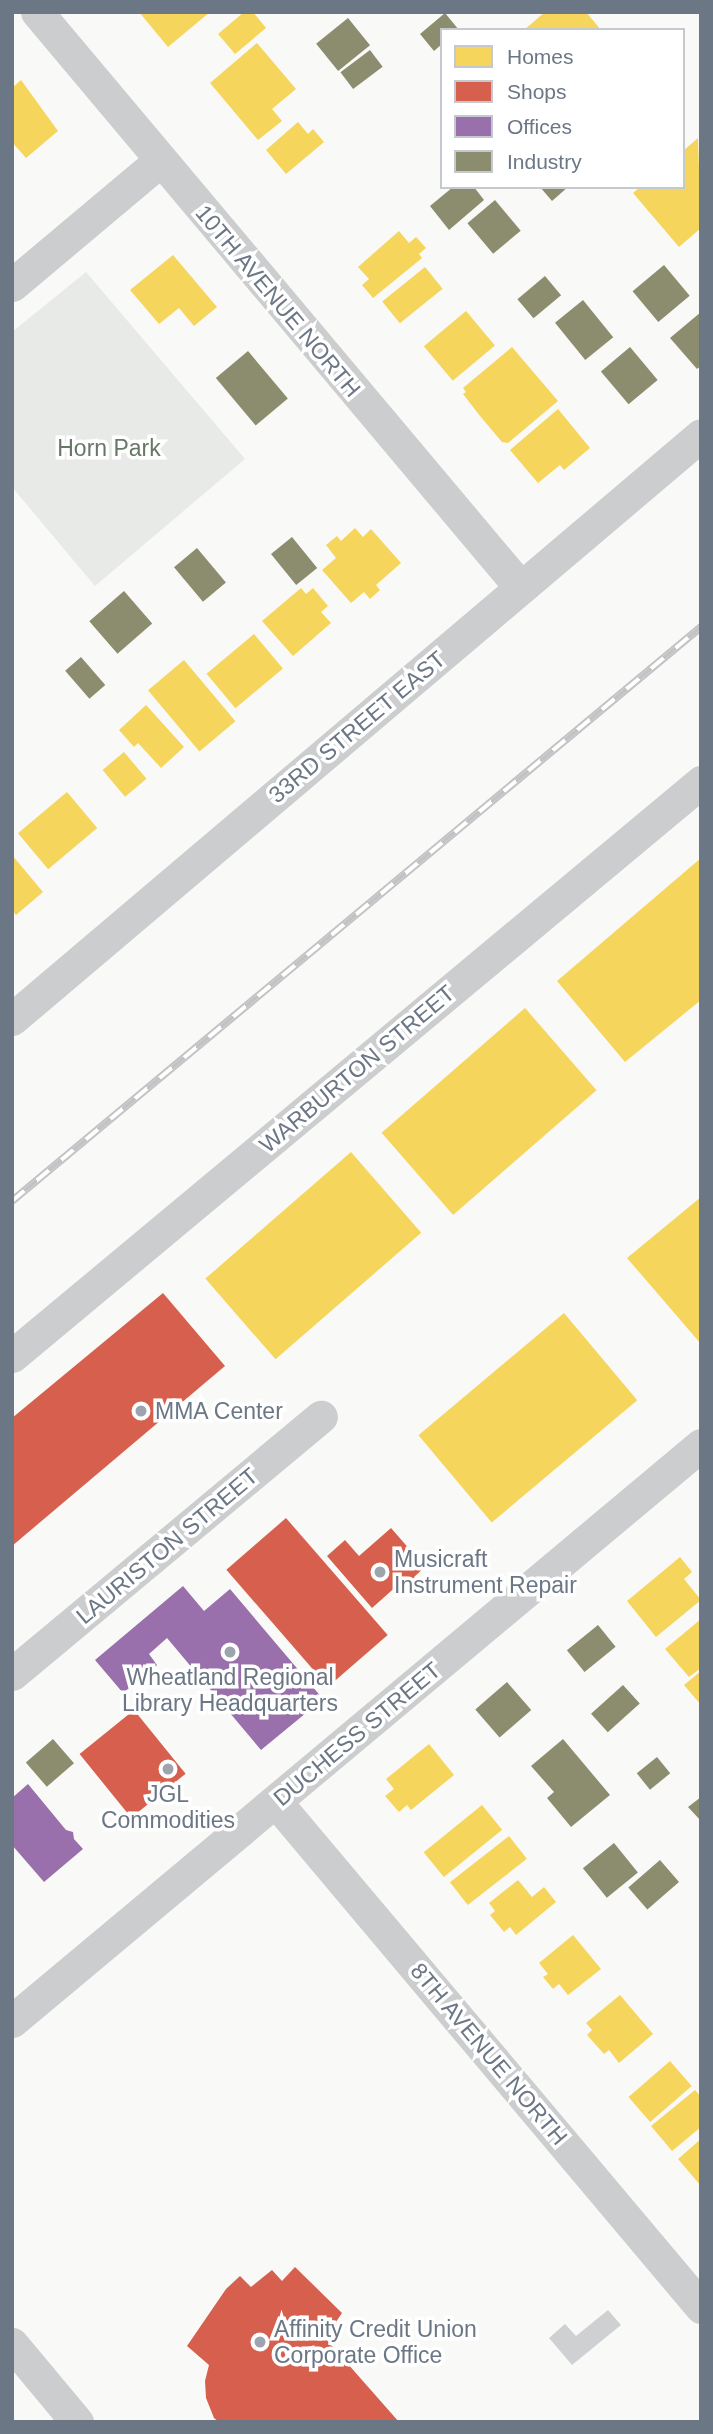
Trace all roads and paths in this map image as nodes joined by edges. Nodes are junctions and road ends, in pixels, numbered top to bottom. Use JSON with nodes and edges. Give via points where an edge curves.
{"nodes":[{"id":1,"x":37,"y":12,"type":"edge"},
{"id":2,"x":160,"y":161,"type":"junction"},
{"id":3,"x":12,"y":285,"type":"edge"},
{"id":4,"x":701,"y":435,"type":"edge"},
{"id":5,"x":521,"y":588,"type":"junction"},
{"id":6,"x":701,"y":782,"type":"edge"},
{"id":7,"x":12,"y":1019,"type":"edge"},
{"id":8,"x":12,"y":1356,"type":"edge"},
{"id":9,"x":321,"y":1417,"type":"dead end"},
{"id":10,"x":700,"y":1449,"type":"edge"},
{"id":11,"x":12,"y":1674,"type":"edge"},
{"id":12,"x":276,"y":1802,"type":"junction"},
{"id":13,"x":12,"y":2021,"type":"edge"},
{"id":14,"x":701,"y":2307,"type":"edge"},
{"id":15,"x":12,"y":2344,"type":"edge"},
{"id":16,"x":77,"y":2422,"type":"edge"}],
"edges":[{"from":1,"to":2,"type":"street","name":"10TH AVENUE NORTH"},
{"from":2,"to":3,"type":"street"},
{"from":2,"to":5,"type":"street","name":"10TH AVENUE NORTH"},
{"from":4,"to":5,"type":"street","name":"33RD STREET EAST"},
{"from":5,"to":7,"type":"street","name":"33RD STREET EAST"},
{"from":6,"to":8,"type":"street","name":"WARBURTON STREET"},
{"from":9,"to":11,"type":"street","name":"LAURISTON STREET"},
{"from":10,"to":12,"type":"street","name":"DUCHESS STREET"},
{"from":12,"to":13,"type":"street","name":"DUCHESS STREET"},
{"from":12,"to":14,"type":"street","name":"8TH AVENUE NORTH"},
{"from":15,"to":16,"type":"street"}]}
